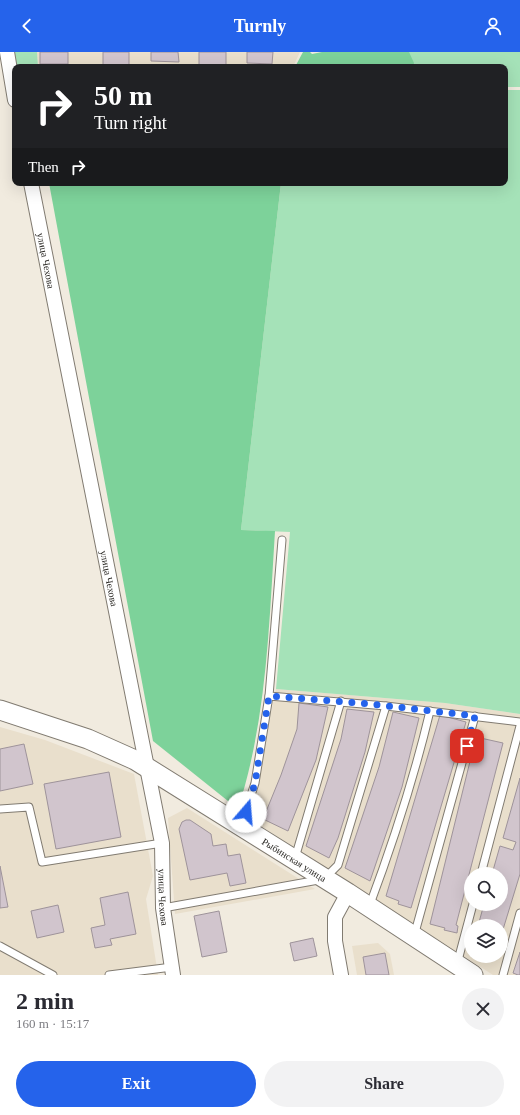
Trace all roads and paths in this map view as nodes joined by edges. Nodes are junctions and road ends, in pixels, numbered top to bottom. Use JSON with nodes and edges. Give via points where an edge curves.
{"nodes":[{"id":1,"x":7,"y":52,"type":"edge"},
{"id":2,"x":12,"y":82,"type":"edge"},
{"id":3,"x":32,"y":186,"type":"edge"},
{"id":4,"x":282,"y":540,"type":"dead end"},
{"id":5,"x":269,"y":696,"type":"junction"},
{"id":6,"x":342,"y":701,"type":"junction"},
{"id":7,"x":386,"y":706,"type":"junction"},
{"id":8,"x":0,"y":710,"type":"edge"},
{"id":9,"x":430,"y":711,"type":"junction"},
{"id":10,"x":475,"y":716,"type":"junction"},
{"id":11,"x":520,"y":722,"type":"edge"},
{"id":12,"x":520,"y":726,"type":"edge"},
{"id":13,"x":148,"y":768,"type":"junction"},
{"id":14,"x":0,"y":809,"type":"edge"},
{"id":15,"x":241,"y":826,"type":"junction"},
{"id":16,"x":162,"y":843,"type":"junction"},
{"id":17,"x":295,"y":860,"type":"junction"},
{"id":18,"x":483,"y":867,"type":"edge"},
{"id":19,"x":324,"y":879,"type":"junction"},
{"id":20,"x":348,"y":893,"type":"junction"},
{"id":21,"x":369,"y":907,"type":"junction"},
{"id":22,"x":163,"y":908,"type":"junction"},
{"id":23,"x":471,"y":911,"type":"edge"},
{"id":24,"x":520,"y":913,"type":"edge"},
{"id":25,"x":414,"y":936,"type":"junction"},
{"id":26,"x":0,"y":946,"type":"edge"},
{"id":27,"x":457,"y":964,"type":"junction"},
{"id":28,"x":172,"y":971,"type":"edge"},
{"id":29,"x":54,"y":975,"type":"edge"},
{"id":30,"x":109,"y":975,"type":"edge"},
{"id":31,"x":342,"y":975,"type":"edge"},
{"id":32,"x":473,"y":975,"type":"edge"},
{"id":33,"x":503,"y":975,"type":"edge"}],
"edges":[{"from":1,"to":2,"type":"street"},
{"from":3,"to":13,"type":"street","name":"улица Чехова"},
{"from":4,"to":5,"type":"lane"},
{"from":5,"to":6,"type":"lane"},
{"from":5,"to":15,"type":"lane","via":[[255,783]]},
{"from":6,"to":7,"type":"lane"},
{"from":6,"to":17,"type":"lane"},
{"from":7,"to":9,"type":"lane"},
{"from":7,"to":19,"type":"lane","via":[[338,865]]},
{"from":8,"to":13,"type":"main road","name":"Рыбинская улица","via":[[88,739]]},
{"from":9,"to":10,"type":"lane"},
{"from":9,"to":21,"type":"lane","via":[[414,776]]},
{"from":10,"to":11,"type":"lane"},
{"from":10,"to":25,"type":"lane"},
{"from":12,"to":18,"type":"lane"},
{"from":13,"to":15,"type":"main road","name":"Рыбинская улица"},
{"from":13,"to":16,"type":"street","name":"улица Чехова"},
{"from":14,"to":16,"type":"lane","via":[[29,807],[42,862]]},
{"from":15,"to":17,"type":"main road","name":"Рыбинская улица"},
{"from":16,"to":22,"type":"street","name":"улица Чехова"},
{"from":17,"to":19,"type":"main road","name":"Рыбинская улица"},
{"from":19,"to":20,"type":"main road","name":"Рыбинская улица"},
{"from":19,"to":22,"type":"lane"},
{"from":20,"to":21,"type":"main road","name":"Рыбинская улица"},
{"from":20,"to":31,"type":"street","via":[[335,918],[335,940]]},
{"from":21,"to":25,"type":"main road","name":"Рыбинская улица"},
{"from":22,"to":28,"type":"street","name":"улица Чехова"},
{"from":23,"to":27,"type":"lane"},
{"from":24,"to":33,"type":"lane"},
{"from":25,"to":27,"type":"main road","name":"Рыбинская улица"},
{"from":26,"to":29,"type":"lane"},
{"from":27,"to":32,"type":"main road","name":"Рыбинская улица"},
{"from":28,"to":30,"type":"lane"}]}
